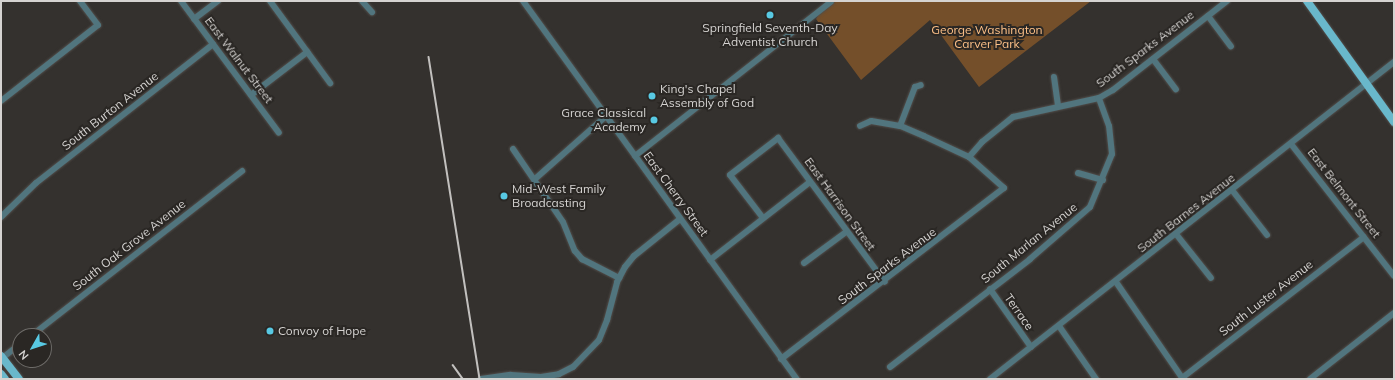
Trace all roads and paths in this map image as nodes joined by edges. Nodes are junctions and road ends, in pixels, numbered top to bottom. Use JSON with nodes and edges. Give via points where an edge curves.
{"nodes":[{"id":1,"x":80,"y":1,"type":"edge"},
{"id":2,"x":181,"y":1,"type":"edge"},
{"id":3,"x":218,"y":1,"type":"edge"},
{"id":4,"x":270,"y":1,"type":"edge"},
{"id":5,"x":362,"y":1,"type":"edge"},
{"id":6,"x":523,"y":1,"type":"edge"},
{"id":7,"x":1227,"y":1,"type":"edge"},
{"id":8,"x":1307,"y":1,"type":"edge"},
{"id":9,"x":831,"y":2,"type":"edge"},
{"id":10,"x":372,"y":12,"type":"dead end"},
{"id":11,"x":1208,"y":16,"type":"junction"},
{"id":12,"x":194,"y":19,"type":"junction"},
{"id":13,"x":213,"y":44,"type":"junction"},
{"id":14,"x":1231,"y":46,"type":"dead end"},
{"id":15,"x":307,"y":52,"type":"junction"},
{"id":16,"x":1153,"y":59,"type":"junction"},
{"id":17,"x":1394,"y":62,"type":"edge"},
{"id":18,"x":1054,"y":77,"type":"dead end"},
{"id":19,"x":330,"y":83,"type":"dead end"},
{"id":20,"x":1366,"y":83,"type":"junction"},
{"id":21,"x":921,"y":85,"type":"dead end"},
{"id":22,"x":1176,"y":89,"type":"dead end"},
{"id":23,"x":251,"y":95,"type":"junction"},
{"id":24,"x":1099,"y":98,"type":"junction"},
{"id":25,"x":1,"y":101,"type":"edge"},
{"id":26,"x":1058,"y":105,"type":"junction"},
{"id":27,"x":606,"y":116,"type":"junction"},
{"id":28,"x":1394,"y":122,"type":"edge"},
{"id":29,"x":860,"y":126,"type":"dead end"},
{"id":30,"x":900,"y":126,"type":"junction"},
{"id":31,"x":279,"y":133,"type":"dead end"},
{"id":32,"x":1291,"y":144,"type":"junction"},
{"id":33,"x":513,"y":149,"type":"dead end"},
{"id":34,"x":635,"y":156,"type":"junction"},
{"id":35,"x":969,"y":157,"type":"junction"},
{"id":36,"x":242,"y":171,"type":"dead end"},
{"id":37,"x":1078,"y":173,"type":"dead end"},
{"id":38,"x":535,"y":179,"type":"junction"},
{"id":39,"x":1103,"y":180,"type":"junction"},
{"id":40,"x":810,"y":182,"type":"junction"},
{"id":41,"x":1232,"y":190,"type":"junction"},
{"id":42,"x":1,"y":217,"type":"edge"},
{"id":43,"x":763,"y":218,"type":"junction"},
{"id":44,"x":680,"y":219,"type":"junction"},
{"id":45,"x":846,"y":232,"type":"junction"},
{"id":46,"x":1176,"y":234,"type":"junction"},
{"id":47,"x":1267,"y":235,"type":"dead end"},
{"id":48,"x":1364,"y":237,"type":"junction"},
{"id":49,"x":710,"y":260,"type":"junction"},
{"id":50,"x":804,"y":264,"type":"dead end"},
{"id":51,"x":1394,"y":276,"type":"edge"},
{"id":52,"x":619,"y":278,"type":"junction"},
{"id":53,"x":1211,"y":278,"type":"dead end"},
{"id":54,"x":885,"y":282,"type":"junction"},
{"id":55,"x":1116,"y":282,"type":"junction"},
{"id":56,"x":990,"y":289,"type":"junction"},
{"id":57,"x":1394,"y":313,"type":"edge"},
{"id":58,"x":1059,"y":326,"type":"junction"},
{"id":59,"x":41,"y":328,"type":"edge"},
{"id":60,"x":1031,"y":347,"type":"junction"},
{"id":61,"x":12,"y":350,"type":"edge"},
{"id":62,"x":2,"y":358,"type":"edge"},
{"id":63,"x":781,"y":359,"type":"junction"},
{"id":64,"x":890,"y":367,"type":"dead end"},
{"id":65,"x":1,"y":374,"type":"edge"},
{"id":66,"x":997,"y":377,"type":"edge"},
{"id":67,"x":1183,"y":378,"type":"edge"},
{"id":68,"x":5,"y":379,"type":"edge"},
{"id":69,"x":19,"y":379,"type":"edge"},
{"id":70,"x":481,"y":379,"type":"edge"},
{"id":71,"x":797,"y":379,"type":"edge"},
{"id":72,"x":990,"y":379,"type":"edge"},
{"id":73,"x":1096,"y":379,"type":"edge"},
{"id":74,"x":1310,"y":379,"type":"edge"}],
"edges":[{"from":1,"to":25,"type":"street","via":[[98,25]]},
{"from":2,"to":12,"type":"street","name":"East Walnut Street"},
{"from":3,"to":12,"type":"street"},
{"from":4,"to":15,"type":"street"},
{"from":5,"to":10,"type":"street"},
{"from":6,"to":27,"type":"street","name":"East Cherry Street"},
{"from":7,"to":11,"type":"street","name":"South Sparks Avenue"},
{"from":8,"to":20,"type":"main road"},
{"from":9,"to":34,"type":"street"},
{"from":11,"to":14,"type":"street"},
{"from":11,"to":16,"type":"street","name":"South Sparks Avenue"},
{"from":12,"to":13,"type":"street","name":"East Walnut Street"},
{"from":13,"to":23,"type":"street","name":"East Walnut Street"},
{"from":13,"to":42,"type":"street","name":"South Burton Avenue","via":[[21,196]]},
{"from":15,"to":19,"type":"street"},
{"from":15,"to":23,"type":"street"},
{"from":16,"to":22,"type":"street"},
{"from":16,"to":24,"type":"street","name":"South Sparks Avenue"},
{"from":17,"to":20,"type":"street","name":"South Barnes Avenue"},
{"from":18,"to":26,"type":"street"},
{"from":20,"to":28,"type":"main road"},
{"from":20,"to":32,"type":"street","name":"South Barnes Avenue"},
{"from":21,"to":30,"type":"street","via":[[915,87]]},
{"from":23,"to":31,"type":"street","name":"East Walnut Street"},
{"from":24,"to":26,"type":"street","name":"South Sparks Avenue"},
{"from":24,"to":39,"type":"street","name":"South Marlan Avenue","via":[[1109,126],[1112,154]]},
{"from":26,"to":35,"type":"street","name":"South Sparks Avenue","via":[[1013,117],[982,142]]},
{"from":27,"to":34,"type":"street","name":"East Cherry Street"},
{"from":27,"to":38,"type":"street"},
{"from":29,"to":30,"type":"street","via":[[872,121]]},
{"from":30,"to":35,"type":"street"},
{"from":32,"to":41,"type":"street","name":"South Barnes Avenue"},
{"from":32,"to":48,"type":"street","name":"East Belmont Street"},
{"from":33,"to":38,"type":"street"},
{"from":34,"to":44,"type":"street","name":"East Cherry Street"},
{"from":35,"to":54,"type":"street","name":"South Sparks Avenue","via":[[1004,188]]},
{"from":36,"to":59,"type":"street","name":"South Oak Grove Avenue"},
{"from":37,"to":39,"type":"street"},
{"from":38,"to":52,"type":"street","via":[[563,222],[575,251],[582,259]]},
{"from":39,"to":56,"type":"street","name":"South Marlan Avenue","via":[[1090,208],[1081,218]]},
{"from":40,"to":43,"type":"street"},
{"from":40,"to":43,"type":"street","name":"East Harrison Street","via":[[778,138],[730,175]]},
{"from":40,"to":45,"type":"street","name":"East Harrison Street"},
{"from":41,"to":46,"type":"street","name":"South Barnes Avenue"},
{"from":41,"to":47,"type":"street"},
{"from":43,"to":49,"type":"street"},
{"from":44,"to":49,"type":"street","name":"East Cherry Street"},
{"from":44,"to":52,"type":"street","via":[[634,256]]},
{"from":45,"to":50,"type":"street"},
{"from":45,"to":54,"type":"street","name":"East Harrison Street"},
{"from":46,"to":53,"type":"street"},
{"from":46,"to":55,"type":"street","name":"South Barnes Avenue"},
{"from":48,"to":51,"type":"street","name":"East Belmont Street"},
{"from":48,"to":67,"type":"street","name":"South Luster Avenue"},
{"from":49,"to":63,"type":"street","name":"East Cherry Street"},
{"from":52,"to":70,"type":"street","via":[[599,340],[573,367],[559,374],[541,377],[511,375]]},
{"from":54,"to":63,"type":"street","name":"South Sparks Avenue"},
{"from":55,"to":58,"type":"street","name":"South Barnes Avenue"},
{"from":55,"to":67,"type":"street"},
{"from":56,"to":60,"type":"street","name":"Terrace"},
{"from":56,"to":64,"type":"street","name":"South Marlan Avenue"},
{"from":57,"to":74,"type":"street"},
{"from":58,"to":60,"type":"street","name":"South Barnes Avenue"},
{"from":58,"to":73,"type":"street"},
{"from":60,"to":66,"type":"street","name":"South Barnes Avenue"},
{"from":61,"to":62,"type":"street"},
{"from":62,"to":69,"type":"main road"},
{"from":63,"to":71,"type":"street","name":"East Cherry Street"},
{"from":65,"to":68,"type":"main road"},
{"from":66,"to":72,"type":"street","name":"South Barnes Avenue"}]}
